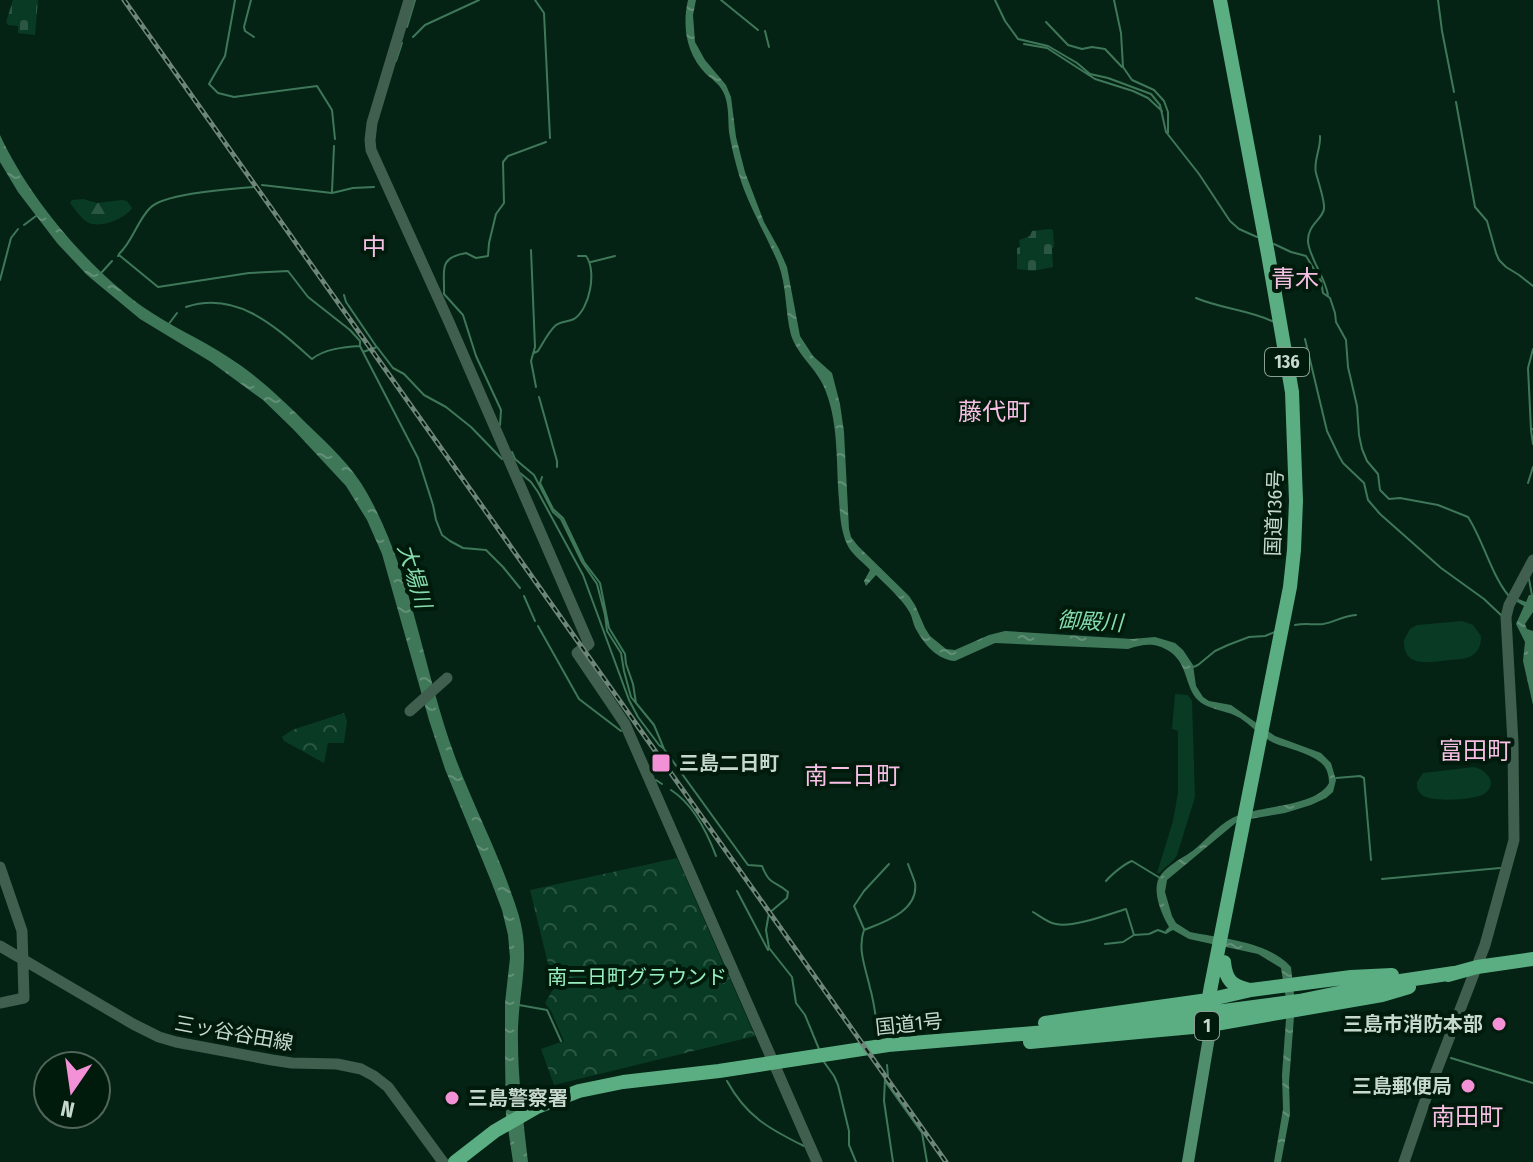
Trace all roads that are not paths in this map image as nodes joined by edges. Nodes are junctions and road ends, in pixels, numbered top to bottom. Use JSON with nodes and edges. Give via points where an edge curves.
{"nodes":[{"id":1,"x":409,"y":0,"type":"edge"},
{"id":2,"x":1220,"y":0,"type":"edge"},
{"id":3,"x":1226,"y":0,"type":"edge"},
{"id":4,"x":1533,"y":560,"type":"edge"},
{"id":5,"x":447,"y":678,"type":"dead end"},
{"id":6,"x":410,"y":711,"type":"dead end"},
{"id":7,"x":1265,"y":734,"type":"junction"},
{"id":8,"x":1249,"y":816,"type":"junction"},
{"id":9,"x":0,"y":867,"type":"edge"},
{"id":10,"x":0,"y":946,"type":"edge"},
{"id":11,"x":1533,"y":951,"type":"edge"},
{"id":12,"x":1533,"y":959,"type":"edge"},
{"id":13,"x":24,"y":961,"type":"junction"},
{"id":14,"x":1224,"y":962,"type":"junction"},
{"id":15,"x":1479,"y":962,"type":"junction"},
{"id":16,"x":1454,"y":973,"type":"junction"},
{"id":17,"x":1413,"y":974,"type":"junction"},
{"id":18,"x":1387,"y":983,"type":"junction"},
{"id":19,"x":1251,"y":990,"type":"junction"},
{"id":20,"x":1212,"y":1000,"type":"junction"},
{"id":21,"x":0,"y":1003,"type":"edge"},
{"id":22,"x":1208,"y":1025,"type":"junction"},
{"id":23,"x":995,"y":1036,"type":"junction"},
{"id":24,"x":954,"y":1039,"type":"junction"},
{"id":25,"x":443,"y":1162,"type":"edge"},
{"id":26,"x":455,"y":1162,"type":"edge"},
{"id":27,"x":817,"y":1162,"type":"edge"},
{"id":28,"x":1188,"y":1162,"type":"edge"},
{"id":29,"x":1404,"y":1162,"type":"edge"}],
"edges":[{"from":1,"to":27,"type":"street","via":[[372,123],[371,150],[589,644],[577,653],[625,724]]},
{"from":2,"to":7,"type":"highway","name":"国道136号","number":"136","via":[[1284,343],[1295,435],[1294,550]]},
{"from":3,"to":7,"type":"highway","name":"国道136号","number":"136","via":[[1295,364],[1303,434],[1296,587]]},
{"from":4,"to":15,"type":"street","via":[[1506,617],[1514,840]]},
{"from":5,"to":6,"type":"street"},
{"from":7,"to":8,"type":"highway","name":"国道136号","number":"136"},
{"from":8,"to":14,"type":"highway","name":"国道136号","number":"136"},
{"from":8,"to":20,"type":"highway","name":"国道136号","number":"136"},
{"from":9,"to":13,"type":"street","via":[[22,931]]},
{"from":10,"to":13,"type":"street","name":"三ッ谷谷田線"},
{"from":11,"to":15,"type":"highway","name":"国道1号","number":"1"},
{"from":12,"to":15,"type":"highway","number":"1"},
{"from":13,"to":21,"type":"street","via":[[24,998]]},
{"from":13,"to":25,"type":"street","name":"三ッ谷谷田線","via":[[159,1037],[286,1062],[361,1069],[388,1087]]},
{"from":14,"to":19,"type":"highway","via":[[1230,981]]},
{"from":14,"to":20,"type":"highway","name":"国道136号","number":"136"},
{"from":15,"to":16,"type":"highway","number":"1"},
{"from":15,"to":17,"type":"highway","name":"国道1号","number":"1"},
{"from":15,"to":29,"type":"street"},
{"from":16,"to":18,"type":"highway","name":"国道1号","number":"1"},
{"from":16,"to":22,"type":"highway","number":"1","via":[[1382,995]]},
{"from":17,"to":18,"type":"highway","name":"国道1号","number":"1"},
{"from":17,"to":19,"type":"highway","number":"1"},
{"from":18,"to":23,"type":"highway","name":"国道1号","number":"1","via":[[1299,1001]]},
{"from":19,"to":20,"type":"highway","number":"1"},
{"from":20,"to":22,"type":"highway","name":"国道136号","number":"136"},
{"from":20,"to":23,"type":"highway","number":"1","via":[[1005,1030]]},
{"from":22,"to":24,"type":"highway","number":"1","via":[[1051,1042]]},
{"from":22,"to":28,"type":"main road"},
{"from":23,"to":24,"type":"highway","name":"国道1号","number":"1"},
{"from":24,"to":26,"type":"highway","name":"国道1号","number":"1","via":[[579,1091],[495,1131]]}]}
